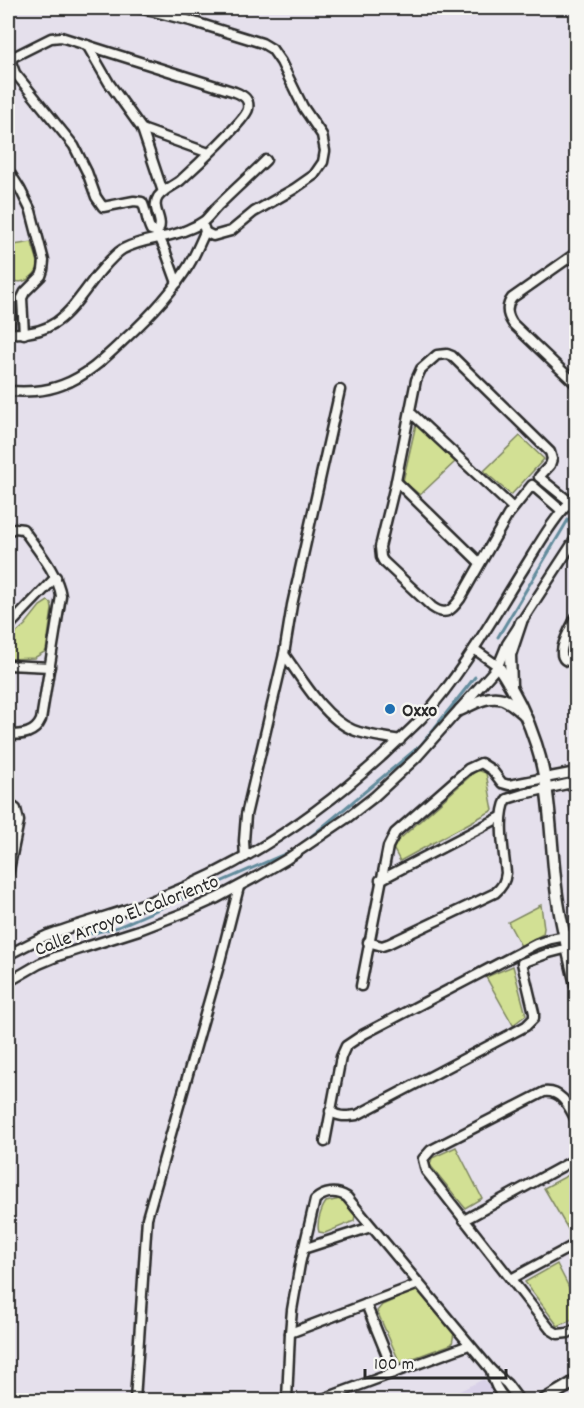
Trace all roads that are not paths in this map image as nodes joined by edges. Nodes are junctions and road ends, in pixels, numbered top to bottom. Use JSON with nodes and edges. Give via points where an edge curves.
{"nodes":[{"id":1,"x":140,"y":8,"type":"edge"},
{"id":2,"x":87,"y":45,"type":"junction"},
{"id":3,"x":142,"y":129,"type":"junction"},
{"id":4,"x":209,"y":153,"type":"junction"},
{"id":5,"x":266,"y":160,"type":"dead end"},
{"id":6,"x":8,"y":171,"type":"edge"},
{"id":7,"x":163,"y":192,"type":"junction"},
{"id":8,"x":204,"y":227,"type":"junction"},
{"id":9,"x":159,"y":231,"type":"junction"},
{"id":10,"x":576,"y":254,"type":"edge"},
{"id":11,"x":177,"y":283,"type":"junction"},
{"id":12,"x":8,"y":294,"type":"edge"},
{"id":13,"x":8,"y":333,"type":"edge"},
{"id":14,"x":24,"y":333,"type":"junction"},
{"id":15,"x":576,"y":384,"type":"edge"},
{"id":16,"x":340,"y":390,"type":"dead end"},
{"id":17,"x":8,"y":391,"type":"edge"},
{"id":18,"x":410,"y":412,"type":"junction"},
{"id":19,"x":539,"y":477,"type":"junction"},
{"id":20,"x":396,"y":481,"type":"junction"},
{"id":21,"x":532,"y":485,"type":"junction"},
{"id":22,"x":573,"y":499,"type":"edge"},
{"id":23,"x":513,"y":508,"type":"junction"},
{"id":24,"x":562,"y":511,"type":"junction"},
{"id":25,"x":8,"y":531,"type":"edge"},
{"id":26,"x":576,"y":538,"type":"edge"},
{"id":27,"x":480,"y":563,"type":"junction"},
{"id":28,"x":56,"y":577,"type":"junction"},
{"id":29,"x":576,"y":617,"type":"edge"},
{"id":30,"x":521,"y":622,"type":"junction"},
{"id":31,"x":8,"y":627,"type":"edge"},
{"id":32,"x":474,"y":649,"type":"junction"},
{"id":33,"x":284,"y":654,"type":"junction"},
{"id":34,"x":576,"y":662,"type":"edge"},
{"id":35,"x":8,"y":664,"type":"edge"},
{"id":36,"x":498,"y":666,"type":"junction"},
{"id":37,"x":50,"y":667,"type":"junction"},
{"id":38,"x":511,"y":686,"type":"junction"},
{"id":39,"x":460,"y":710,"type":"junction"},
{"id":40,"x":526,"y":714,"type":"junction"},
{"id":41,"x":8,"y":735,"type":"edge"},
{"id":42,"x":400,"y":740,"type":"junction"},
{"id":43,"x":576,"y":772,"type":"edge"},
{"id":44,"x":576,"y":782,"type":"edge"},
{"id":45,"x":545,"y":784,"type":"junction"},
{"id":46,"x":8,"y":803,"type":"edge"},
{"id":47,"x":501,"y":817,"type":"junction"},
{"id":48,"x":245,"y":857,"type":"junction"},
{"id":49,"x":8,"y":875,"type":"edge"},
{"id":50,"x":380,"y":880,"type":"junction"},
{"id":51,"x":239,"y":887,"type":"junction"},
{"id":52,"x":576,"y":934,"type":"edge"},
{"id":53,"x":564,"y":936,"type":"junction"},
{"id":54,"x":368,"y":942,"type":"junction"},
{"id":55,"x":572,"y":947,"type":"edge"},
{"id":56,"x":8,"y":955,"type":"edge"},
{"id":57,"x":515,"y":955,"type":"junction"},
{"id":58,"x":522,"y":963,"type":"junction"},
{"id":59,"x":8,"y":982,"type":"edge"},
{"id":60,"x":576,"y":985,"type":"edge"},
{"id":61,"x":361,"y":986,"type":"dead end"},
{"id":62,"x":330,"y":1111,"type":"junction"},
{"id":63,"x":576,"y":1120,"type":"edge"},
{"id":64,"x":325,"y":1142,"type":"dead end"},
{"id":65,"x":576,"y":1159,"type":"edge"},
{"id":66,"x":464,"y":1220,"type":"junction"},
{"id":67,"x":371,"y":1227,"type":"junction"},
{"id":68,"x":576,"y":1244,"type":"edge"},
{"id":69,"x":303,"y":1248,"type":"junction"},
{"id":70,"x":511,"y":1279,"type":"junction"},
{"id":71,"x":419,"y":1284,"type":"junction"},
{"id":72,"x":366,"y":1304,"type":"junction"},
{"id":73,"x":576,"y":1329,"type":"edge"},
{"id":74,"x":290,"y":1333,"type":"junction"},
{"id":75,"x":470,"y":1344,"type":"junction"},
{"id":76,"x":491,"y":1370,"type":"junction"},
{"id":77,"x":394,"y":1373,"type":"junction"},
{"id":78,"x":576,"y":1381,"type":"edge"},
{"id":79,"x":135,"y":1401,"type":"edge"},
{"id":80,"x":288,"y":1401,"type":"edge"},
{"id":81,"x":320,"y":1401,"type":"edge"},
{"id":82,"x":506,"y":1401,"type":"edge"},
{"id":83,"x":519,"y":1401,"type":"edge"},
{"id":84,"x":544,"y":1401,"type":"edge"}],
"edges":[{"from":1,"to":8,"type":"street","via":[[272,49],[322,135],[323,162],[314,175],[231,231],[213,236]]},
{"from":2,"to":3,"type":"street"},
{"from":2,"to":4,"type":"street","via":[[244,97],[248,105],[246,115]]},
{"from":2,"to":9,"type":"street","via":[[51,38],[13,57],[12,68],[74,146],[103,207],[142,202],[148,225]]},
{"from":3,"to":4,"type":"street"},
{"from":3,"to":7,"type":"street"},
{"from":4,"to":7,"type":"street","via":[[181,181]]},
{"from":5,"to":8,"type":"street","via":[[218,206]]},
{"from":6,"to":14,"type":"street","via":[[31,211],[44,261],[41,276],[22,298]]},
{"from":7,"to":9,"type":"street","via":[[156,203]]},
{"from":8,"to":9,"type":"street"},
{"from":8,"to":11,"type":"street","via":[[191,263]]},
{"from":9,"to":11,"type":"street"},
{"from":9,"to":14,"type":"street","via":[[122,250],[59,321],[45,329]]},
{"from":10,"to":15,"type":"street","via":[[512,298],[507,309],[513,324]]},
{"from":11,"to":17,"type":"street","via":[[156,310],[92,369],[73,381],[43,391]]},
{"from":12,"to":13,"type":"street"},
{"from":13,"to":14,"type":"street"},
{"from":16,"to":33,"type":"street"},
{"from":18,"to":19,"type":"street","via":[[421,369],[437,354],[452,356],[550,452],[550,465]]},
{"from":18,"to":20,"type":"street"},
{"from":18,"to":23,"type":"street"},
{"from":19,"to":21,"type":"street"},
{"from":19,"to":22,"type":"street"},
{"from":20,"to":27,"type":"street"},
{"from":20,"to":27,"type":"street","via":[[380,547],[383,561],[432,608],[442,612],[455,606]]},
{"from":21,"to":23,"type":"street"},
{"from":21,"to":24,"type":"street"},
{"from":22,"to":24,"type":"street","name":"Calle Arroyo El Caloriento"},
{"from":23,"to":27,"type":"street"},
{"from":24,"to":32,"type":"street","name":"Calle Arroyo El Caloriento"},
{"from":25,"to":28,"type":"street","via":[[23,529]]},
{"from":26,"to":30,"type":"street","name":"Calle Arroyo El Caloriento"},
{"from":28,"to":31,"type":"street"},
{"from":28,"to":37,"type":"street","via":[[61,596]]},
{"from":29,"to":34,"type":"street","via":[[562,644],[565,660]]},
{"from":30,"to":36,"type":"street","name":"Calle Arroyo El Caloriento"},
{"from":30,"to":38,"type":"street","via":[[510,655]]},
{"from":32,"to":36,"type":"street"},
{"from":32,"to":42,"type":"street","name":"Calle Arroyo El Caloriento","via":[[442,695]]},
{"from":33,"to":42,"type":"street","via":[[339,722],[363,734]]},
{"from":33,"to":48,"type":"street","via":[[246,815]]},
{"from":35,"to":37,"type":"street"},
{"from":36,"to":38,"type":"street"},
{"from":36,"to":39,"type":"street","name":"Calle Arroyo El Caloriento"},
{"from":37,"to":41,"type":"street","via":[[39,725],[31,732]]},
{"from":38,"to":40,"type":"street"},
{"from":39,"to":40,"type":"street","via":[[488,698],[503,699]]},
{"from":39,"to":51,"type":"street","name":"Calle Arroyo El Caloriento","via":[[374,797],[287,859]]},
{"from":40,"to":45,"type":"street"},
{"from":42,"to":48,"type":"street","name":"Calle Arroyo El Caloriento","via":[[332,798]]},
{"from":43,"to":45,"type":"street"},
{"from":44,"to":45,"type":"street"},
{"from":45,"to":47,"type":"street","via":[[507,799]]},
{"from":45,"to":50,"type":"street","via":[[505,785],[490,767],[481,763],[468,769],[391,839]]},
{"from":45,"to":53,"type":"street"},
{"from":46,"to":49,"type":"street","via":[[16,809],[19,821]]},
{"from":47,"to":50,"type":"street"},
{"from":47,"to":54,"type":"street","via":[[506,873],[502,887],[398,940],[382,945]]},
{"from":48,"to":56,"type":"street","name":"Calle Arroyo El Caloriento","via":[[177,891],[50,935]]},
{"from":50,"to":54,"type":"street"},
{"from":51,"to":59,"type":"street","name":"Calle Arroyo El Caloriento","via":[[165,920],[58,956]]},
{"from":51,"to":79,"type":"street","via":[[147,1218]]},
{"from":52,"to":53,"type":"street"},
{"from":53,"to":55,"type":"street"},
{"from":53,"to":57,"type":"street"},
{"from":54,"to":61,"type":"street"},
{"from":55,"to":58,"type":"street"},
{"from":55,"to":60,"type":"street"},
{"from":57,"to":58,"type":"street"},
{"from":57,"to":62,"type":"street","via":[[346,1046]]},
{"from":58,"to":62,"type":"street","via":[[534,1013],[526,1026],[357,1115],[340,1116]]},
{"from":62,"to":64,"type":"street"},
{"from":63,"to":66,"type":"street","via":[[561,1096],[544,1092],[431,1150],[423,1160],[426,1171]]},
{"from":65,"to":66,"type":"street"},
{"from":66,"to":70,"type":"street"},
{"from":67,"to":69,"type":"street"},
{"from":67,"to":69,"type":"street","via":[[343,1194],[324,1194],[314,1203]]},
{"from":67,"to":71,"type":"street"},
{"from":68,"to":70,"type":"street"},
{"from":69,"to":74,"type":"street"},
{"from":70,"to":73,"type":"street","via":[[550,1329],[563,1334]]},
{"from":71,"to":72,"type":"street"},
{"from":71,"to":75,"type":"street"},
{"from":72,"to":74,"type":"street"},
{"from":72,"to":77,"type":"street"},
{"from":74,"to":80,"type":"street"},
{"from":75,"to":76,"type":"street"},
{"from":75,"to":77,"type":"street"},
{"from":76,"to":82,"type":"street","via":[[492,1381]]},
{"from":76,"to":83,"type":"street"},
{"from":77,"to":81,"type":"street"},
{"from":78,"to":84,"type":"street"}]}
